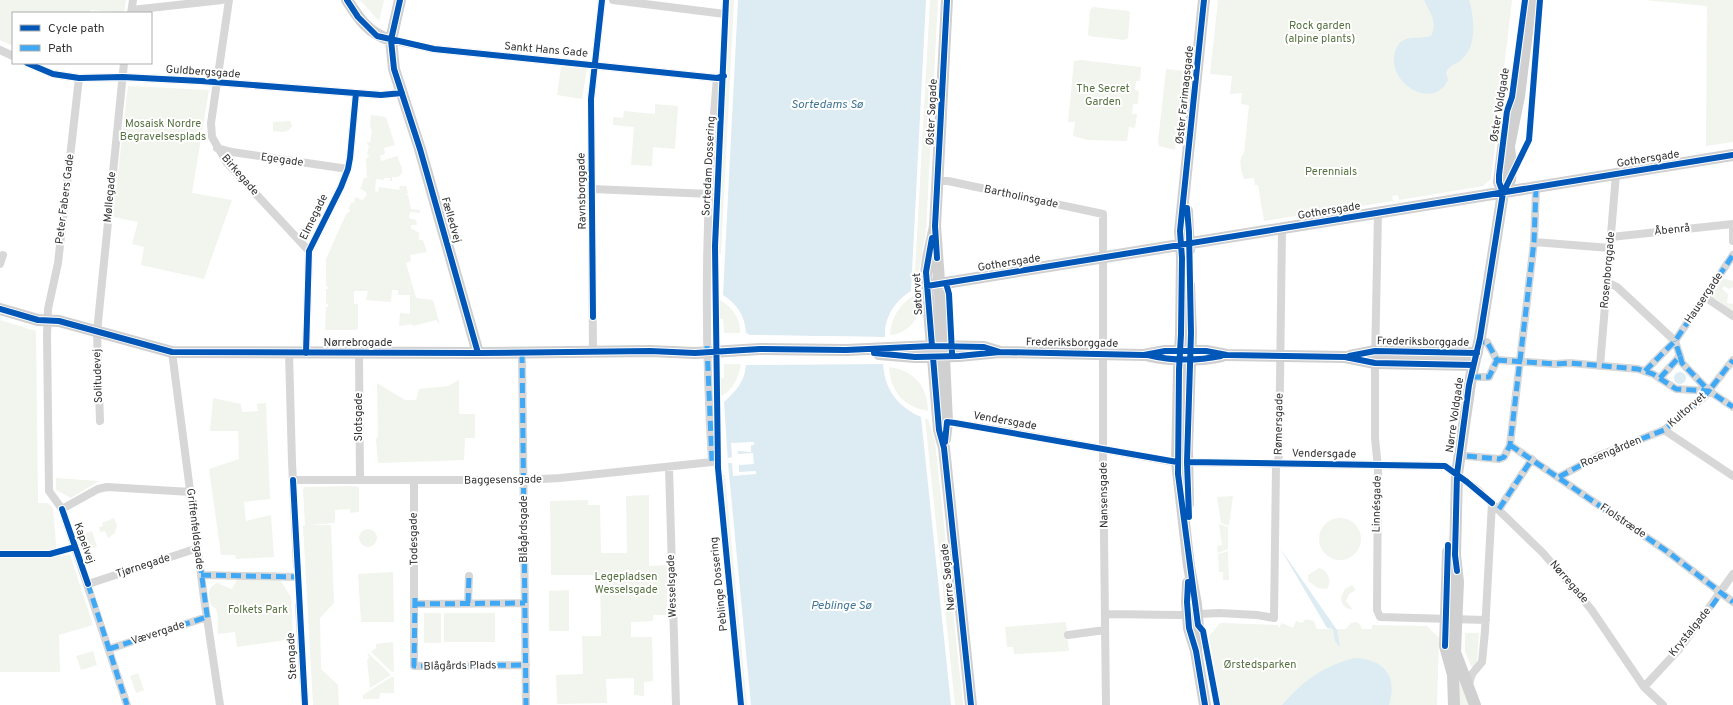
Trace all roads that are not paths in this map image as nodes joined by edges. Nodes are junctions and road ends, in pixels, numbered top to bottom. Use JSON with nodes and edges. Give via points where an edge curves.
{"nodes":[{"id":1,"x":133,"y":0,"type":"edge"},
{"id":2,"x":222,"y":0,"type":"edge"},
{"id":3,"x":229,"y":0,"type":"edge"},
{"id":4,"x":347,"y":0,"type":"edge"},
{"id":5,"x":400,"y":0,"type":"edge"},
{"id":6,"x":602,"y":0,"type":"edge"},
{"id":7,"x":614,"y":0,"type":"edge"},
{"id":8,"x":948,"y":0,"type":"edge"},
{"id":9,"x":1204,"y":0,"type":"edge"},
{"id":10,"x":1525,"y":0,"type":"edge"},
{"id":11,"x":1531,"y":0,"type":"edge"},
{"id":12,"x":131,"y":11,"type":"edge"},
{"id":13,"x":725,"y":14,"type":"dead end"},
{"id":14,"x":391,"y":40,"type":"junction"},
{"id":15,"x":0,"y":50,"type":"edge"},
{"id":16,"x":12,"y":56,"type":"edge"},
{"id":17,"x":28,"y":64,"type":"edge"},
{"id":18,"x":124,"y":64,"type":"edge"},
{"id":19,"x":594,"y":64,"type":"junction"},
{"id":20,"x":123,"y":77,"type":"junction"},
{"id":21,"x":79,"y":78,"type":"junction"},
{"id":22,"x":717,"y":78,"type":"joint"},
{"id":23,"x":218,"y":82,"type":"junction"},
{"id":24,"x":356,"y":93,"type":"junction"},
{"id":25,"x":402,"y":93,"type":"junction"},
{"id":26,"x":218,"y":148,"type":"junction"},
{"id":27,"x":1733,"y":155,"type":"edge"},
{"id":28,"x":348,"y":169,"type":"junction"},
{"id":29,"x":1616,"y":174,"type":"junction"},
{"id":30,"x":938,"y":181,"type":"junction"},
{"id":31,"x":1536,"y":188,"type":"junction"},
{"id":32,"x":592,"y":189,"type":"junction"},
{"id":33,"x":1503,"y":193,"type":"junction"},
{"id":34,"x":710,"y":194,"type":"junction"},
{"id":35,"x":1378,"y":213,"type":"junction"},
{"id":36,"x":1103,"y":214,"type":"joint"},
{"id":37,"x":935,"y":226,"type":"joint"},
{"id":38,"x":1733,"y":226,"type":"edge"},
{"id":39,"x":1282,"y":229,"type":"junction"},
{"id":40,"x":1611,"y":237,"type":"junction"},
{"id":41,"x":1733,"y":240,"type":"edge"},
{"id":42,"x":1534,"y":242,"type":"junction"},
{"id":43,"x":1185,"y":245,"type":"junction"},
{"id":44,"x":1610,"y":248,"type":"junction"},
{"id":45,"x":309,"y":251,"type":"junction"},
{"id":46,"x":3,"y":255,"type":"dead end"},
{"id":47,"x":1733,"y":255,"type":"edge"},
{"id":48,"x":1102,"y":258,"type":"junction"},
{"id":49,"x":0,"y":264,"type":"edge"},
{"id":50,"x":1607,"y":282,"type":"junction"},
{"id":51,"x":933,"y":285,"type":"junction"},
{"id":52,"x":1705,"y":296,"type":"junction"},
{"id":53,"x":0,"y":309,"type":"edge"},
{"id":54,"x":1733,"y":316,"type":"edge"},
{"id":55,"x":48,"y":320,"type":"junction"},
{"id":56,"x":97,"y":332,"type":"junction"},
{"id":57,"x":1675,"y":341,"type":"junction"},
{"id":58,"x":1478,"y":348,"type":"junction"},
{"id":59,"x":707,"y":349,"type":"junction"},
{"id":60,"x":846,"y":350,"type":"joint"},
{"id":61,"x":938,"y":351,"type":"junction"},
{"id":62,"x":1375,"y":351,"type":"junction"},
{"id":63,"x":172,"y":352,"type":"junction"},
{"id":64,"x":593,"y":352,"type":"junction"},
{"id":65,"x":289,"y":353,"type":"junction"},
{"id":66,"x":306,"y":353,"type":"junction"},
{"id":67,"x":359,"y":353,"type":"junction"},
{"id":68,"x":478,"y":353,"type":"junction"},
{"id":69,"x":522,"y":353,"type":"junction"},
{"id":70,"x":1103,"y":354,"type":"junction"},
{"id":71,"x":1185,"y":355,"type":"junction"},
{"id":72,"x":1280,"y":356,"type":"junction"},
{"id":73,"x":1680,"y":356,"type":"junction"},
{"id":74,"x":1345,"y":357,"type":"junction"},
{"id":75,"x":1498,"y":360,"type":"junction"},
{"id":76,"x":1733,"y":360,"type":"edge"},
{"id":77,"x":1519,"y":362,"type":"junction"},
{"id":78,"x":1375,"y":363,"type":"junction"},
{"id":79,"x":1600,"y":366,"type":"junction"},
{"id":80,"x":1641,"y":370,"type":"junction"},
{"id":81,"x":1472,"y":371,"type":"junction"},
{"id":82,"x":1660,"y":378,"type":"junction"},
{"id":83,"x":1712,"y":393,"type":"junction"},
{"id":84,"x":1733,"y":407,"type":"edge"},
{"id":85,"x":100,"y":421,"type":"dead end"},
{"id":86,"x":947,"y":422,"type":"junction"},
{"id":87,"x":1664,"y":430,"type":"junction"},
{"id":88,"x":1510,"y":445,"type":"junction"},
{"id":89,"x":944,"y":448,"type":"junction"},
{"id":90,"x":1103,"y":449,"type":"junction"},
{"id":91,"x":1467,"y":456,"type":"dead end"},
{"id":92,"x":1532,"y":459,"type":"junction"},
{"id":93,"x":1182,"y":462,"type":"junction"},
{"id":94,"x":1278,"y":463,"type":"junction"},
{"id":95,"x":1378,"y":465,"type":"junction"},
{"id":96,"x":669,"y":467,"type":"junction"},
{"id":97,"x":1457,"y":474,"type":"junction"},
{"id":98,"x":1733,"y":476,"type":"edge"},
{"id":99,"x":1559,"y":477,"type":"junction"},
{"id":100,"x":292,"y":480,"type":"junction"},
{"id":101,"x":360,"y":480,"type":"junction"},
{"id":102,"x":414,"y":480,"type":"junction"},
{"id":103,"x":524,"y":480,"type":"junction"},
{"id":104,"x":190,"y":492,"type":"junction"},
{"id":105,"x":1492,"y":503,"type":"junction"},
{"id":106,"x":62,"y":509,"type":"junction"},
{"id":107,"x":1499,"y":509,"type":"junction"},
{"id":108,"x":198,"y":548,"type":"junction"},
{"id":109,"x":297,"y":566,"type":"dead end"},
{"id":110,"x":1733,"y":574,"type":"edge"},
{"id":111,"x":201,"y":575,"type":"junction"},
{"id":112,"x":469,"y":576,"type":"dead end"},
{"id":113,"x":298,"y":577,"type":"dead end"},
{"id":114,"x":88,"y":584,"type":"junction"},
{"id":115,"x":1721,"y":592,"type":"junction"},
{"id":116,"x":415,"y":601,"type":"junction"},
{"id":117,"x":525,"y":602,"type":"junction"},
{"id":118,"x":1733,"y":602,"type":"edge"},
{"id":119,"x":468,"y":603,"type":"junction"},
{"id":120,"x":299,"y":606,"type":"dead end"},
{"id":121,"x":1105,"y":614,"type":"junction"},
{"id":122,"x":1192,"y":615,"type":"junction"},
{"id":123,"x":207,"y":617,"type":"junction"},
{"id":124,"x":1451,"y":619,"type":"junction"},
{"id":125,"x":1486,"y":620,"type":"junction"},
{"id":126,"x":1105,"y":630,"type":"junction"},
{"id":127,"x":1068,"y":635,"type":"dead end"},
{"id":128,"x":109,"y":649,"type":"junction"},
{"id":129,"x":526,"y":665,"type":"junction"},
{"id":130,"x":1468,"y":687,"type":"junction"},
{"id":131,"x":1644,"y":687,"type":"junction"},
{"id":132,"x":127,"y":705,"type":"edge"},
{"id":133,"x":220,"y":705,"type":"edge"},
{"id":134,"x":305,"y":705,"type":"edge"},
{"id":135,"x":526,"y":705,"type":"edge"},
{"id":136,"x":676,"y":705,"type":"edge"},
{"id":137,"x":971,"y":705,"type":"edge"},
{"id":138,"x":1106,"y":705,"type":"edge"},
{"id":139,"x":1205,"y":705,"type":"edge"},
{"id":140,"x":1454,"y":705,"type":"edge"},
{"id":141,"x":1475,"y":705,"type":"edge"},
{"id":142,"x":1663,"y":705,"type":"edge"}],
"edges":[{"from":1,"to":12,"type":"street"},
{"from":2,"to":12,"type":"street"},
{"from":3,"to":23,"type":"street","name":"Birkegade"},
{"from":4,"to":14,"type":"street","via":[[370,31]]},
{"from":5,"to":14,"type":"street","name":"Fælledvej"},
{"from":6,"to":19,"type":"street","name":"Ravnsborggade"},
{"from":7,"to":13,"type":"street"},
{"from":8,"to":30,"type":"street","name":"Øster Søgade"},
{"from":9,"to":43,"type":"street","name":"Øster Farimagsgade","via":[[1180,231]]},
{"from":10,"to":33,"type":"street","name":"Øster Voldgade","via":[[1512,97],[1507,111],[1499,182]]},
{"from":11,"to":33,"type":"street","name":"Øster Voldgade","via":[[1519,96],[1510,142],[1510,180]]},
{"from":14,"to":19,"type":"street","name":"Sankt Hans Gade","via":[[434,49]]},
{"from":14,"to":25,"type":"street","name":"Fælledvej","via":[[394,69]]},
{"from":15,"to":16,"type":"street"},
{"from":17,"to":21,"type":"street","name":"Guldbergsgade","via":[[53,74]]},
{"from":18,"to":20,"type":"street","name":"Møllegade"},
{"from":19,"to":22,"type":"street","name":"Sankt Hans Gade"},
{"from":19,"to":32,"type":"street","name":"Ravnsborggade","via":[[591,99]]},
{"from":20,"to":21,"type":"street","name":"Guldbergsgade"},
{"from":20,"to":23,"type":"street","name":"Guldbergsgade"},
{"from":20,"to":56,"type":"street","name":"Møllegade"},
{"from":21,"to":55,"type":"street","name":"Peter Fabers Gade","via":[[58,263]]},
{"from":22,"to":34,"type":"street","name":"Sortedam Dossering"},
{"from":23,"to":24,"type":"street","name":"Guldbergsgade"},
{"from":23,"to":26,"type":"street","name":"Birkegade","via":[[211,123],[212,137]]},
{"from":24,"to":25,"type":"street","name":"Guldbergsgade"},
{"from":24,"to":28,"type":"street","name":"Elmegade"},
{"from":25,"to":68,"type":"street","name":"Fælledvej"},
{"from":26,"to":28,"type":"street","name":"Egegade"},
{"from":26,"to":45,"type":"street","name":"Birkegade","via":[[227,163]]},
{"from":27,"to":29,"type":"street","name":"Gothersgade"},
{"from":28,"to":45,"type":"street","name":"Elmegade"},
{"from":29,"to":31,"type":"street","name":"Gothersgade"},
{"from":29,"to":40,"type":"street","name":"Rosenborggade"},
{"from":30,"to":36,"type":"street","name":"Bartholinsgade"},
{"from":30,"to":37,"type":"street","name":"Øster Søgade"},
{"from":31,"to":33,"type":"street","name":"Gothersgade"},
{"from":31,"to":42,"type":"street"},
{"from":32,"to":34,"type":"street"},
{"from":32,"to":64,"type":"street","name":"Ravnsborggade"},
{"from":33,"to":35,"type":"street","name":"Gothersgade"},
{"from":33,"to":58,"type":"street","name":"Nørre Voldgade"},
{"from":34,"to":59,"type":"street","name":"Sortedam Dossering"},
{"from":35,"to":39,"type":"street","name":"Gothersgade"},
{"from":35,"to":62,"type":"street","name":"Linnésgade"},
{"from":36,"to":48,"type":"street","name":"Nansensgade"},
{"from":37,"to":51,"type":"street","name":"Søtorvet"},
{"from":38,"to":40,"type":"street","name":"Åbenrå"},
{"from":38,"to":41,"type":"street"},
{"from":39,"to":43,"type":"street","name":"Gothersgade"},
{"from":39,"to":72,"type":"street","name":"Rømersgade"},
{"from":40,"to":44,"type":"street","name":"Rosenborggade"},
{"from":42,"to":44,"type":"street"},
{"from":42,"to":77,"type":"street"},
{"from":43,"to":48,"type":"street","name":"Gothersgade"},
{"from":43,"to":71,"type":"street","name":"Øster Farimagsgade"},
{"from":44,"to":50,"type":"street","name":"Rosenborggade"},
{"from":45,"to":66,"type":"street","name":"Elmegade"},
{"from":46,"to":49,"type":"street"},
{"from":47,"to":52,"type":"street","name":"Hausergade"},
{"from":48,"to":51,"type":"street","name":"Gothersgade"},
{"from":48,"to":70,"type":"street","name":"Nansensgade"},
{"from":50,"to":57,"type":"street","via":[[1617,287]]},
{"from":50,"to":79,"type":"street","name":"Rosenborggade"},
{"from":51,"to":61,"type":"street","name":"Søtorvet"},
{"from":52,"to":54,"type":"street"},
{"from":52,"to":57,"type":"street","name":"Hausergade"},
{"from":53,"to":55,"type":"street","name":"Nørrebrogade","via":[[38,320]]},
{"from":55,"to":56,"type":"street","name":"Nørrebrogade"},
{"from":55,"to":106,"type":"street","name":"Kapelvej","via":[[49,491]]},
{"from":56,"to":63,"type":"street","name":"Nørrebrogade"},
{"from":56,"to":85,"type":"street","name":"Solitudevej"},
{"from":57,"to":73,"type":"street","name":"Kultorvet"},
{"from":57,"to":80,"type":"street"},
{"from":58,"to":62,"type":"street","name":"Frederiksborggade"},
{"from":58,"to":75,"type":"street","name":"Frederiksborggade","via":[[1487,342]]},
{"from":58,"to":81,"type":"street","name":"Nørre Voldgade"},
{"from":59,"to":60,"type":"street","name":"Nørrebrogade","via":[[736,345],[760,349]]},
{"from":59,"to":64,"type":"street","name":"Nørrebrogade"},
{"from":59,"to":96,"type":"street","name":"Baggesensgade","via":[[712,462]]},
{"from":60,"to":61,"type":"street","name":"Frederiksborggade","via":[[897,356]]},
{"from":61,"to":70,"type":"street","name":"Frederiksborggade","via":[[984,347],[1000,352]]},
{"from":61,"to":86,"type":"street","name":"Søtorvet"},
{"from":61,"to":89,"type":"street","name":"Søtorvet","via":[[939,430]]},
{"from":62,"to":74,"type":"street","name":"Frederiksborggade"},
{"from":62,"to":78,"type":"street","name":"Linnésgade"},
{"from":63,"to":65,"type":"street","name":"Nørrebrogade"},
{"from":63,"to":104,"type":"street","name":"Griffenfeldsgade"},
{"from":64,"to":69,"type":"street","name":"Nørrebrogade"},
{"from":65,"to":66,"type":"street","name":"Nørrebrogade"},
{"from":65,"to":100,"type":"street"},
{"from":66,"to":67,"type":"street","name":"Nørrebrogade"},
{"from":67,"to":68,"type":"street","name":"Nørrebrogade"},
{"from":67,"to":101,"type":"street","name":"Slotsgade"},
{"from":68,"to":69,"type":"street","name":"Nørrebrogade"},
{"from":69,"to":103,"type":"street","name":"Blågårdsgade"},
{"from":70,"to":71,"type":"street","name":"Frederiksborggade","via":[[1165,351]]},
{"from":70,"to":90,"type":"street","name":"Nansensgade"},
{"from":71,"to":72,"type":"street","name":"Frederiksborggade","via":[[1205,359],[1227,355]]},
{"from":71,"to":93,"type":"street","name":"Øster Farimagsgade"},
{"from":72,"to":74,"type":"street","name":"Frederiksborggade"},
{"from":72,"to":94,"type":"street","name":"Rømersgade"},
{"from":73,"to":82,"type":"street"},
{"from":73,"to":83,"type":"street","name":"Kultorvet","via":[[1682,363]]},
{"from":74,"to":78,"type":"street","name":"Frederiksborggade"},
{"from":75,"to":77,"type":"street"},
{"from":75,"to":81,"type":"street","name":"Frederiksborggade","via":[[1489,377]]},
{"from":76,"to":83,"type":"street","name":"Kultorvet","via":[[1717,381]]},
{"from":77,"to":79,"type":"street"},
{"from":77,"to":88,"type":"street"},
{"from":78,"to":81,"type":"street","name":"Frederiksborggade"},
{"from":78,"to":95,"type":"street","name":"Linnésgade","via":[[1375,438]]},
{"from":79,"to":80,"type":"street"},
{"from":80,"to":82,"type":"street","name":"Kultorvet"},
{"from":81,"to":97,"type":"street","name":"Nørre Voldgade"},
{"from":82,"to":83,"type":"street","name":"Kultorvet","via":[[1681,390]]},
{"from":83,"to":84,"type":"street"},
{"from":83,"to":87,"type":"street","name":"Kultorvet"},
{"from":86,"to":89,"type":"street","name":"Søtorvet"},
{"from":86,"to":90,"type":"street","name":"Vendersgade"},
{"from":87,"to":98,"type":"street"},
{"from":87,"to":99,"type":"street","name":"Rosengården","via":[[1598,456]]},
{"from":88,"to":91,"type":"street","name":"Nørre Voldgade","via":[[1504,457],[1499,459]]},
{"from":88,"to":92,"type":"street","name":"Fiolstræde"},
{"from":89,"to":137,"type":"street","name":"Nørre Søgade"},
{"from":90,"to":93,"type":"street","name":"Vendersgade"},
{"from":90,"to":121,"type":"street","name":"Nansensgade"},
{"from":92,"to":99,"type":"street","name":"Fiolstræde"},
{"from":92,"to":107,"type":"street"},
{"from":93,"to":94,"type":"street","name":"Vendersgade"},
{"from":93,"to":122,"type":"street","name":"Øster Farimagsgade","via":[[1189,566],[1186,602]]},
{"from":94,"to":95,"type":"street","name":"Vendersgade"},
{"from":94,"to":122,"type":"street","name":"Rømersgade","via":[[1274,618],[1218,613]]},
{"from":95,"to":97,"type":"street","name":"Vendersgade","via":[[1445,466]]},
{"from":95,"to":124,"type":"street","name":"Linnésgade","via":[[1378,614],[1384,617]]},
{"from":96,"to":103,"type":"street","name":"Baggesensgade"},
{"from":96,"to":136,"type":"street","name":"Wesselsgade"},
{"from":97,"to":105,"type":"street","name":"Nørregade"},
{"from":97,"to":124,"type":"street","name":"Nørre Voldgade","via":[[1455,555],[1458,582]]},
{"from":99,"to":115,"type":"street","name":"Fiolstræde"},
{"from":100,"to":101,"type":"street","name":"Baggesensgade"},
{"from":100,"to":109,"type":"street"},
{"from":101,"to":102,"type":"street","name":"Baggesensgade"},
{"from":102,"to":103,"type":"street","name":"Baggesensgade"},
{"from":102,"to":116,"type":"street","name":"Todesgade"},
{"from":103,"to":117,"type":"street","name":"Blågårdsgade"},
{"from":104,"to":106,"type":"street","via":[[106,487]]},
{"from":104,"to":108,"type":"street","name":"Griffenfeldsgade"},
{"from":105,"to":107,"type":"street","name":"Nørregade"},
{"from":105,"to":125,"type":"street"},
{"from":106,"to":114,"type":"street","name":"Kapelvej"},
{"from":107,"to":131,"type":"street","name":"Nørregade","via":[[1529,537],[1587,603]]},
{"from":108,"to":111,"type":"street","name":"Griffenfeldsgade"},
{"from":108,"to":114,"type":"street","name":"Tjørnegade"},
{"from":110,"to":115,"type":"street","name":"Krystalgade"},
{"from":111,"to":113,"type":"street"},
{"from":111,"to":123,"type":"street","name":"Griffenfeldsgade"},
{"from":112,"to":119,"type":"street"},
{"from":114,"to":128,"type":"street","name":"Kapelvej"},
{"from":115,"to":118,"type":"street","name":"Fiolstræde"},
{"from":115,"to":131,"type":"street","name":"Krystalgade","via":[[1682,647]]},
{"from":116,"to":119,"type":"street"},
{"from":116,"to":129,"type":"street","name":"Blågårds Plads","via":[[414,666]]},
{"from":117,"to":119,"type":"street"},
{"from":117,"to":129,"type":"street","name":"Blågårdsgade"},
{"from":120,"to":134,"type":"street","name":"Stengade"},
{"from":121,"to":122,"type":"street"},
{"from":121,"to":126,"type":"street","name":"Nansensgade"},
{"from":122,"to":139,"type":"street","name":"Øster Farimagsgade","via":[[1189,628],[1196,651]]},
{"from":123,"to":128,"type":"street","name":"Vævergade"},
{"from":123,"to":133,"type":"street","name":"Griffenfeldsgade"},
{"from":124,"to":125,"type":"street","name":"Linnésgade"},
{"from":124,"to":130,"type":"street","name":"Nørre Voldgade","via":[[1455,652]]},
{"from":124,"to":140,"type":"street","name":"Nørre Voldgade","via":[[1445,646],[1454,675]]},
{"from":125,"to":130,"type":"street","via":[[1482,662],[1472,674]]},
{"from":126,"to":127,"type":"street"},
{"from":126,"to":138,"type":"street","name":"Nansensgade"},
{"from":128,"to":132,"type":"street","name":"Kapelvej"},
{"from":129,"to":135,"type":"street","name":"Blågårdsgade"},
{"from":130,"to":141,"type":"street","name":"Nørre Voldgade"},
{"from":131,"to":142,"type":"street","name":"Nørregade"}]}
